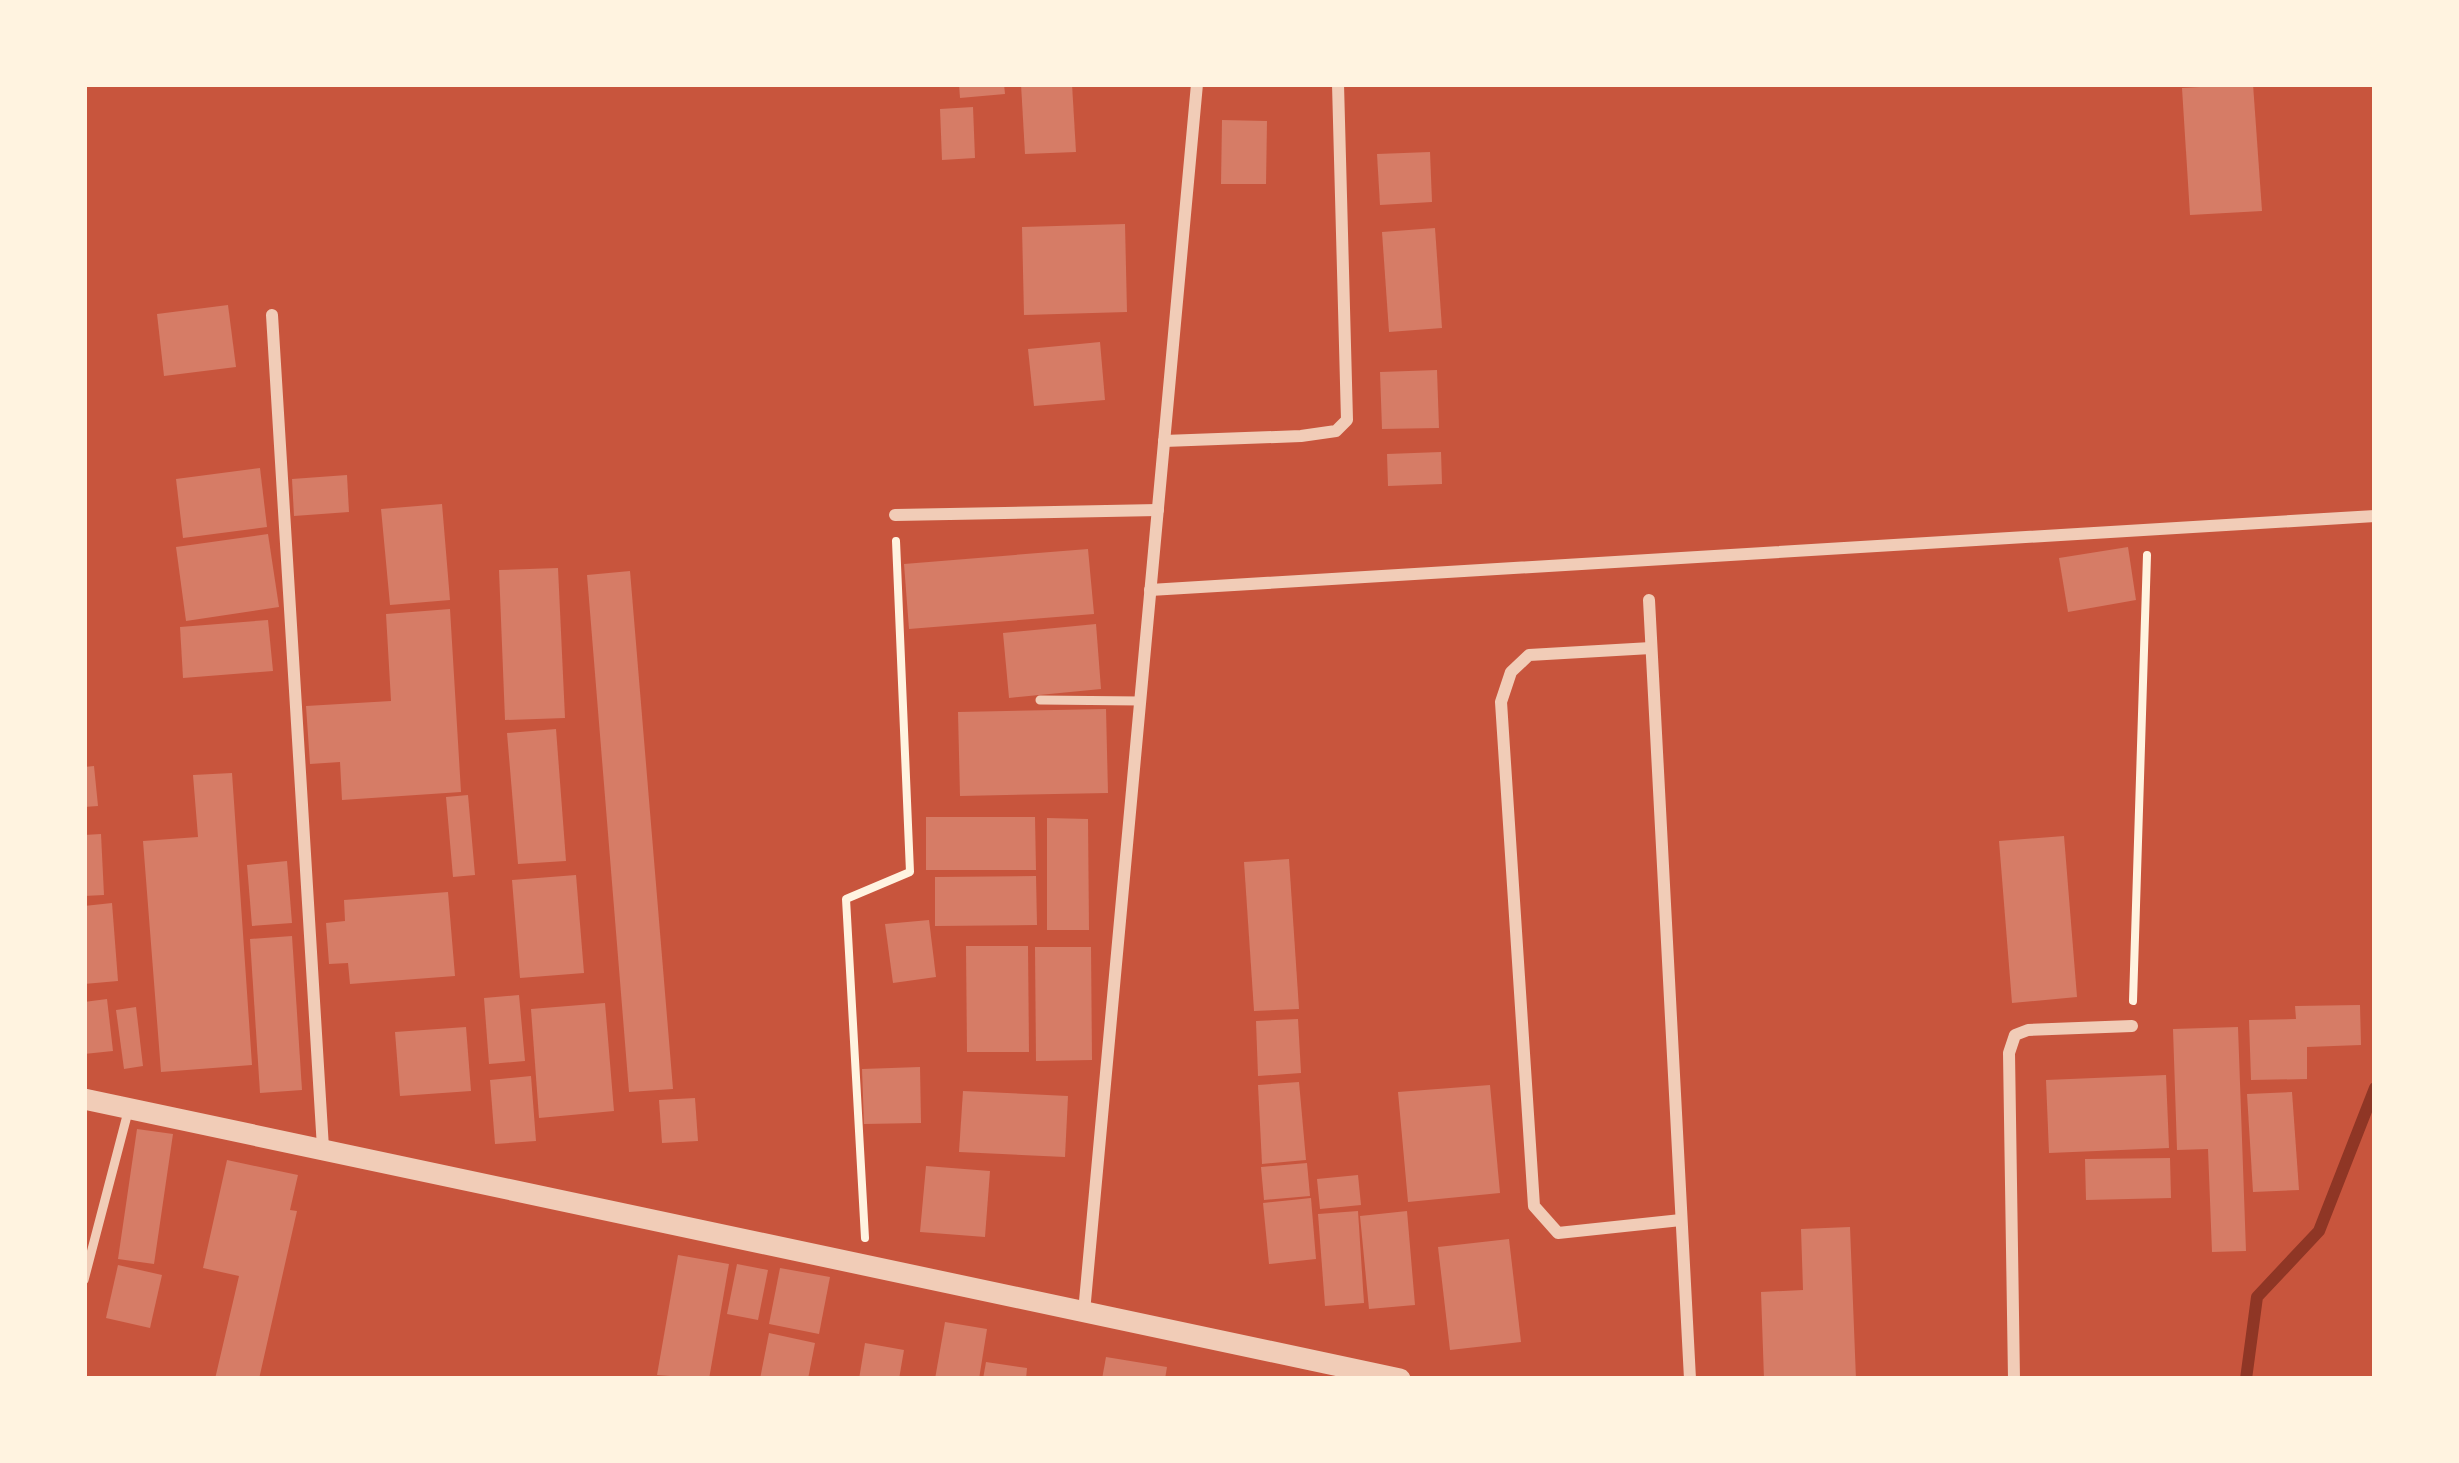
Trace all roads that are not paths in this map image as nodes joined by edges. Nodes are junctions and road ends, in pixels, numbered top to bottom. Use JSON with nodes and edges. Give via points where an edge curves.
{"nodes":[{"id":1,"x":1197,"y":84,"type":"edge"},
{"id":2,"x":1338,"y":84,"type":"edge"},
{"id":3,"x":272,"y":315,"type":"dead end"},
{"id":4,"x":1164,"y":441,"type":"junction"},
{"id":5,"x":1158,"y":510,"type":"junction"},
{"id":6,"x":895,"y":515,"type":"road end"},
{"id":7,"x":2375,"y":516,"type":"edge"},
{"id":8,"x":1150,"y":590,"type":"junction"},
{"id":9,"x":1649,"y":600,"type":"dead end"},
{"id":10,"x":1651,"y":648,"type":"junction"},
{"id":11,"x":1040,"y":700,"type":"dead end"},
{"id":12,"x":1140,"y":701,"type":"junction"},
{"id":13,"x":2132,"y":1026,"type":"road end"},
{"id":14,"x":84,"y":1099,"type":"edge"},
{"id":15,"x":129,"y":1108,"type":"junction"},
{"id":16,"x":323,"y":1148,"type":"junction"},
{"id":17,"x":1681,"y":1220,"type":"junction"},
{"id":18,"x":84,"y":1280,"type":"edge"},
{"id":19,"x":1084,"y":1312,"type":"junction"},
{"id":20,"x":1347,"y":1374,"type":"edge"},
{"id":21,"x":1400,"y":1379,"type":"edge"},
{"id":22,"x":1690,"y":1379,"type":"edge"},
{"id":23,"x":2014,"y":1379,"type":"edge"}],
"edges":[{"from":1,"to":4,"type":"street"},
{"from":2,"to":4,"type":"street","via":[[1347,420],[1336,431],[1301,436]]},
{"from":3,"to":16,"type":"street"},
{"from":4,"to":5,"type":"street"},
{"from":5,"to":6,"type":"street"},
{"from":5,"to":8,"type":"street"},
{"from":7,"to":8,"type":"street"},
{"from":8,"to":12,"type":"street"},
{"from":9,"to":10,"type":"street"},
{"from":10,"to":17,"type":"street"},
{"from":10,"to":17,"type":"street","via":[[1529,656],[1511,672],[1502,702],[1534,1206],[1558,1233]]},
{"from":11,"to":12,"type":"lane"},
{"from":12,"to":19,"type":"street"},
{"from":13,"to":23,"type":"street","via":[[2015,1035]]},
{"from":14,"to":15,"type":"street"},
{"from":15,"to":16,"type":"street"},
{"from":15,"to":18,"type":"lane"},
{"from":16,"to":19,"type":"street"},
{"from":17,"to":22,"type":"street"},
{"from":19,"to":20,"type":"street"},
{"from":20,"to":21,"type":"street"}]}
